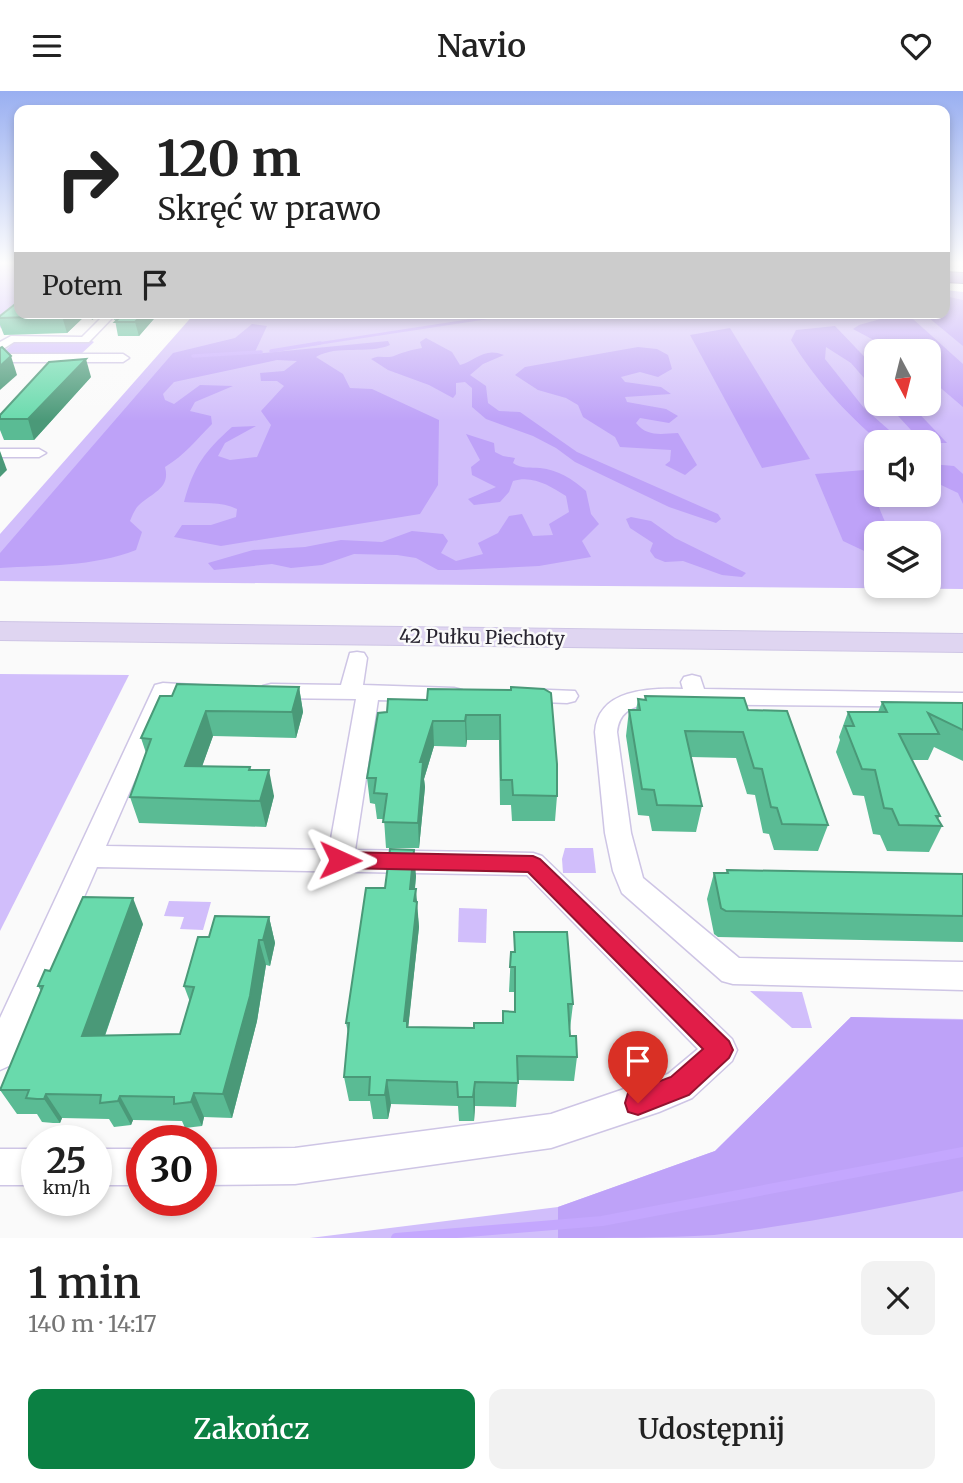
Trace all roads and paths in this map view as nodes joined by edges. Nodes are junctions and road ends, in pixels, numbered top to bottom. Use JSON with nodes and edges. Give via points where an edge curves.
{"nodes":[{"id":1,"x":106,"y":319,"type":"edge"},
{"id":2,"x":0,"y":347,"type":"edge"},
{"id":3,"x":0,"y":358,"type":"edge"},
{"id":4,"x":123,"y":358,"type":"dead end"},
{"id":5,"x":0,"y":453,"type":"edge"},
{"id":6,"x":39,"y":453,"type":"dead end"},
{"id":7,"x":0,"y":631,"type":"edge"},
{"id":8,"x":963,"y":643,"type":"edge"},
{"id":9,"x":357,"y":657,"type":"dead end"},
{"id":10,"x":360,"y":694,"type":"junction"},
{"id":11,"x":480,"y":696,"type":"edge"},
{"id":12,"x":505,"y":696,"type":"edge"},
{"id":13,"x":567,"y":696,"type":"dead end"},
{"id":14,"x":963,"y":700,"type":"edge"},
{"id":15,"x":91,"y":856,"type":"junction"},
{"id":16,"x":340,"y":860,"type":"junction"},
{"id":17,"x":963,"y":976,"type":"edge"},
{"id":18,"x":0,"y":1054,"type":"edge"},
{"id":19,"x":0,"y":1167,"type":"edge"},
{"id":20,"x":21,"y":1167,"type":"edge"},
{"id":21,"x":217,"y":1167,"type":"edge"}],
"edges":[{"from":1,"to":2,"type":"street","via":[[85,339],[11,339]]},
{"from":3,"to":4,"type":"street"},
{"from":5,"to":6,"type":"street"},
{"from":7,"to":8,"type":"street","name":"42 Pułku Piechoty"},
{"from":9,"to":10,"type":"street"},
{"from":10,"to":11,"type":"street"},
{"from":10,"to":15,"type":"street","via":[[163,690]]},
{"from":10,"to":16,"type":"street"},
{"from":12,"to":13,"type":"street"},
{"from":14,"to":17,"type":"street","via":[[693,689],[617,706],[608,716],[606,732],[625,872],[632,885],[733,971]]},
{"from":15,"to":16,"type":"street"},
{"from":15,"to":18,"type":"street"},
{"from":16,"to":21,"type":"street","via":[[533,864],[721,1050],[680,1086],[551,1131],[295,1166]]},
{"from":19,"to":20,"type":"street"}]}
